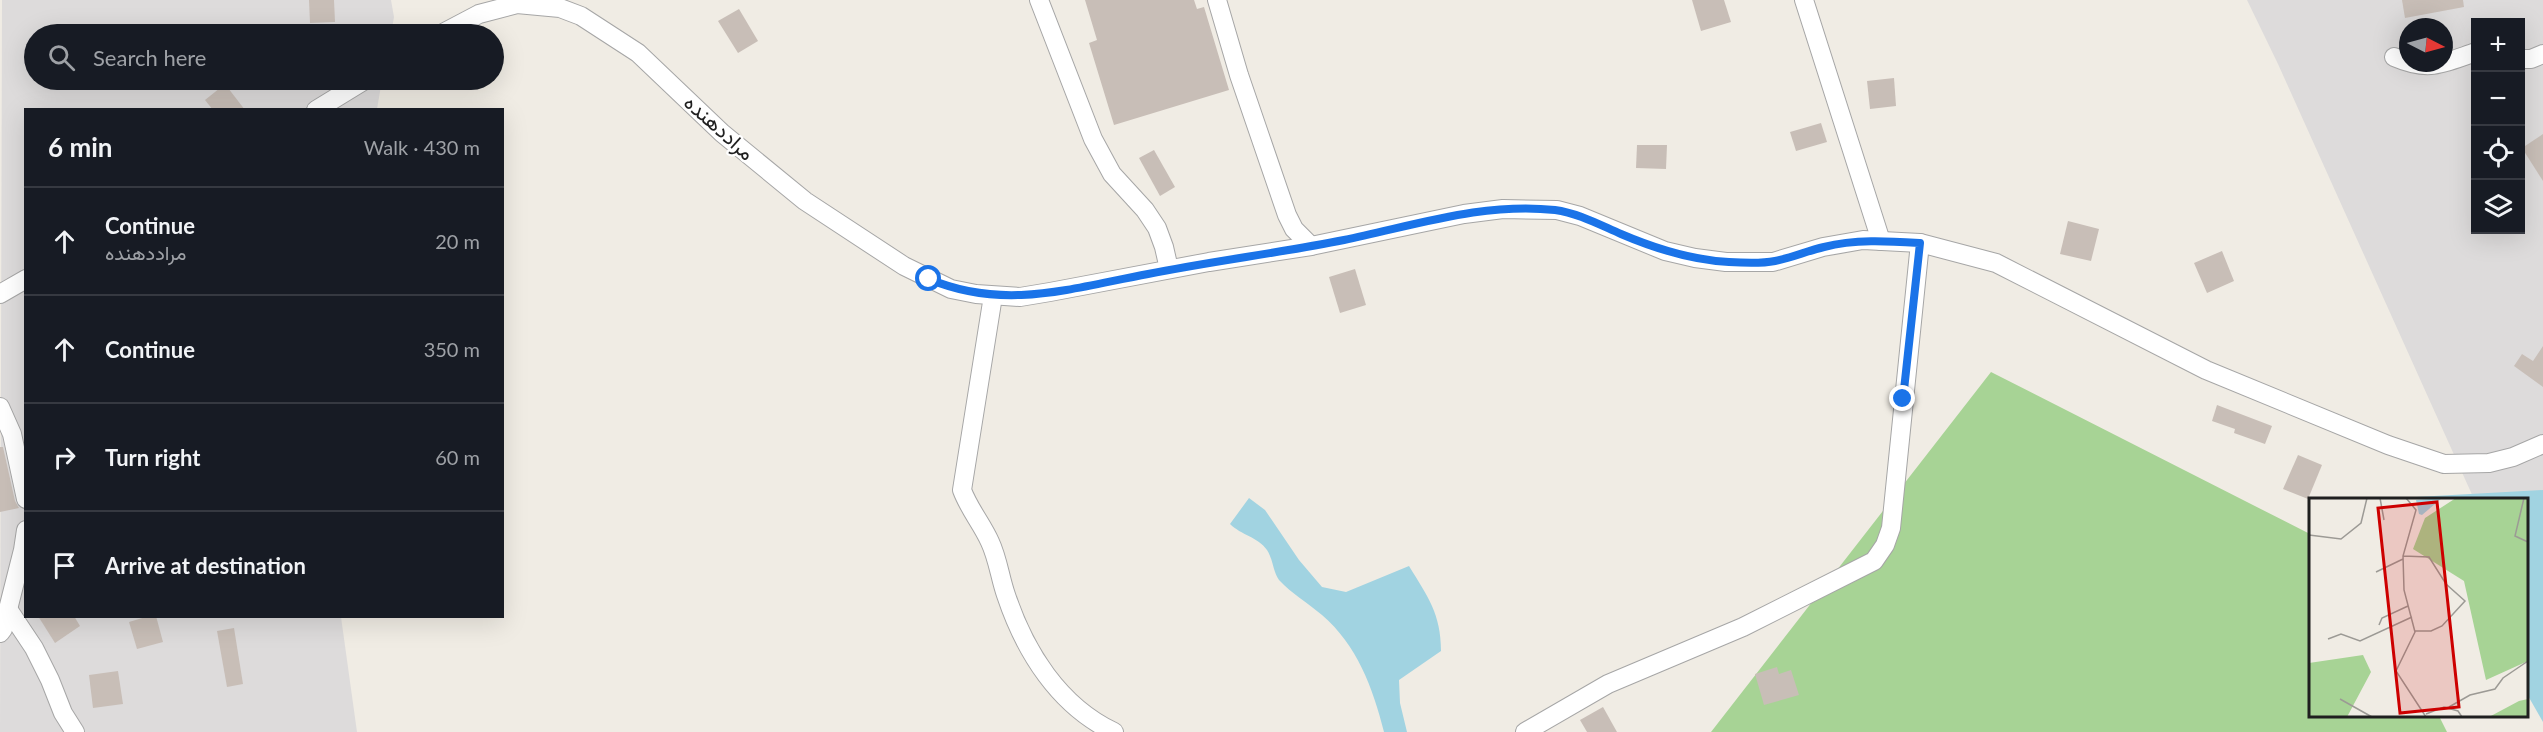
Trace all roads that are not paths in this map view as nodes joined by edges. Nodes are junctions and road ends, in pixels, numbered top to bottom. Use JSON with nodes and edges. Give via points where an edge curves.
{"nodes":[{"id":1,"x":1039,"y":0,"type":"edge"},
{"id":2,"x":1217,"y":0,"type":"edge"},
{"id":3,"x":1804,"y":0,"type":"edge"},
{"id":4,"x":460,"y":24,"type":"edge"},
{"id":5,"x":2471,"y":54,"type":"edge"},
{"id":6,"x":2543,"y":54,"type":"edge"},
{"id":7,"x":2394,"y":57,"type":"dead end"},
{"id":8,"x":2525,"y":59,"type":"edge"},
{"id":9,"x":349,"y":90,"type":"edge"},
{"id":10,"x":319,"y":108,"type":"edge"},
{"id":11,"x":1881,"y":241,"type":"junction"},
{"id":12,"x":1920,"y":243,"type":"junction"},
{"id":13,"x":1311,"y":246,"type":"junction"},
{"id":14,"x":1169,"y":270,"type":"junction"},
{"id":15,"x":24,"y":280,"type":"edge"},
{"id":16,"x":0,"y":294,"type":"edge"},
{"id":17,"x":993,"y":296,"type":"junction"},
{"id":18,"x":0,"y":407,"type":"edge"},
{"id":19,"x":2543,"y":444,"type":"edge"},
{"id":20,"x":24,"y":491,"type":"edge"},
{"id":21,"x":24,"y":543,"type":"edge"},
{"id":22,"x":8,"y":609,"type":"junction"},
{"id":23,"x":0,"y":633,"type":"edge"},
{"id":24,"x":75,"y":732,"type":"edge"},
{"id":25,"x":1114,"y":732,"type":"edge"},
{"id":26,"x":1525,"y":732,"type":"edge"}],
"edges":[{"from":1,"to":14,"type":"street","via":[[1093,139],[1112,174],[1156,228]]},
{"from":2,"to":13,"type":"street","via":[[1287,216]]},
{"from":3,"to":11,"type":"street"},
{"from":4,"to":17,"type":"street","name":"مراددهنده","via":[[479,14],[517,4],[560,8],[581,16],[638,53],[722,133],[805,201],[929,279],[951,288]]},
{"from":5,"to":7,"type":"street","via":[[2439,66],[2413,65]]},
{"from":6,"to":8,"type":"street"},
{"from":9,"to":10,"type":"street"},
{"from":11,"to":12,"type":"street","name":"مراددهنده"},
{"from":11,"to":13,"type":"street","name":"مراددهنده","via":[[1823,247],[1773,262],[1726,262],[1665,251],[1557,210],[1503,209],[1445,217]]},
{"from":12,"to":19,"type":"street","name":"مراددهنده","via":[[1996,263],[2206,370],[2444,464],[2489,463]]},
{"from":12,"to":26,"type":"street","via":[[1891,528],[1874,561],[1743,627],[1608,684]]},
{"from":13,"to":14,"type":"street","name":"مراددهنده"},
{"from":14,"to":17,"type":"street","name":"مراددهنده","via":[[1020,297]]},
{"from":15,"to":16,"type":"street"},
{"from":17,"to":25,"type":"street","via":[[962,490],[990,542],[1020,630],[1039,664],[1066,700]]},
{"from":18,"to":20,"type":"street","via":[[12,434]]},
{"from":21,"to":22,"type":"street"},
{"from":22,"to":23,"type":"street"},
{"from":22,"to":24,"type":"street","via":[[34,648]]}]}
